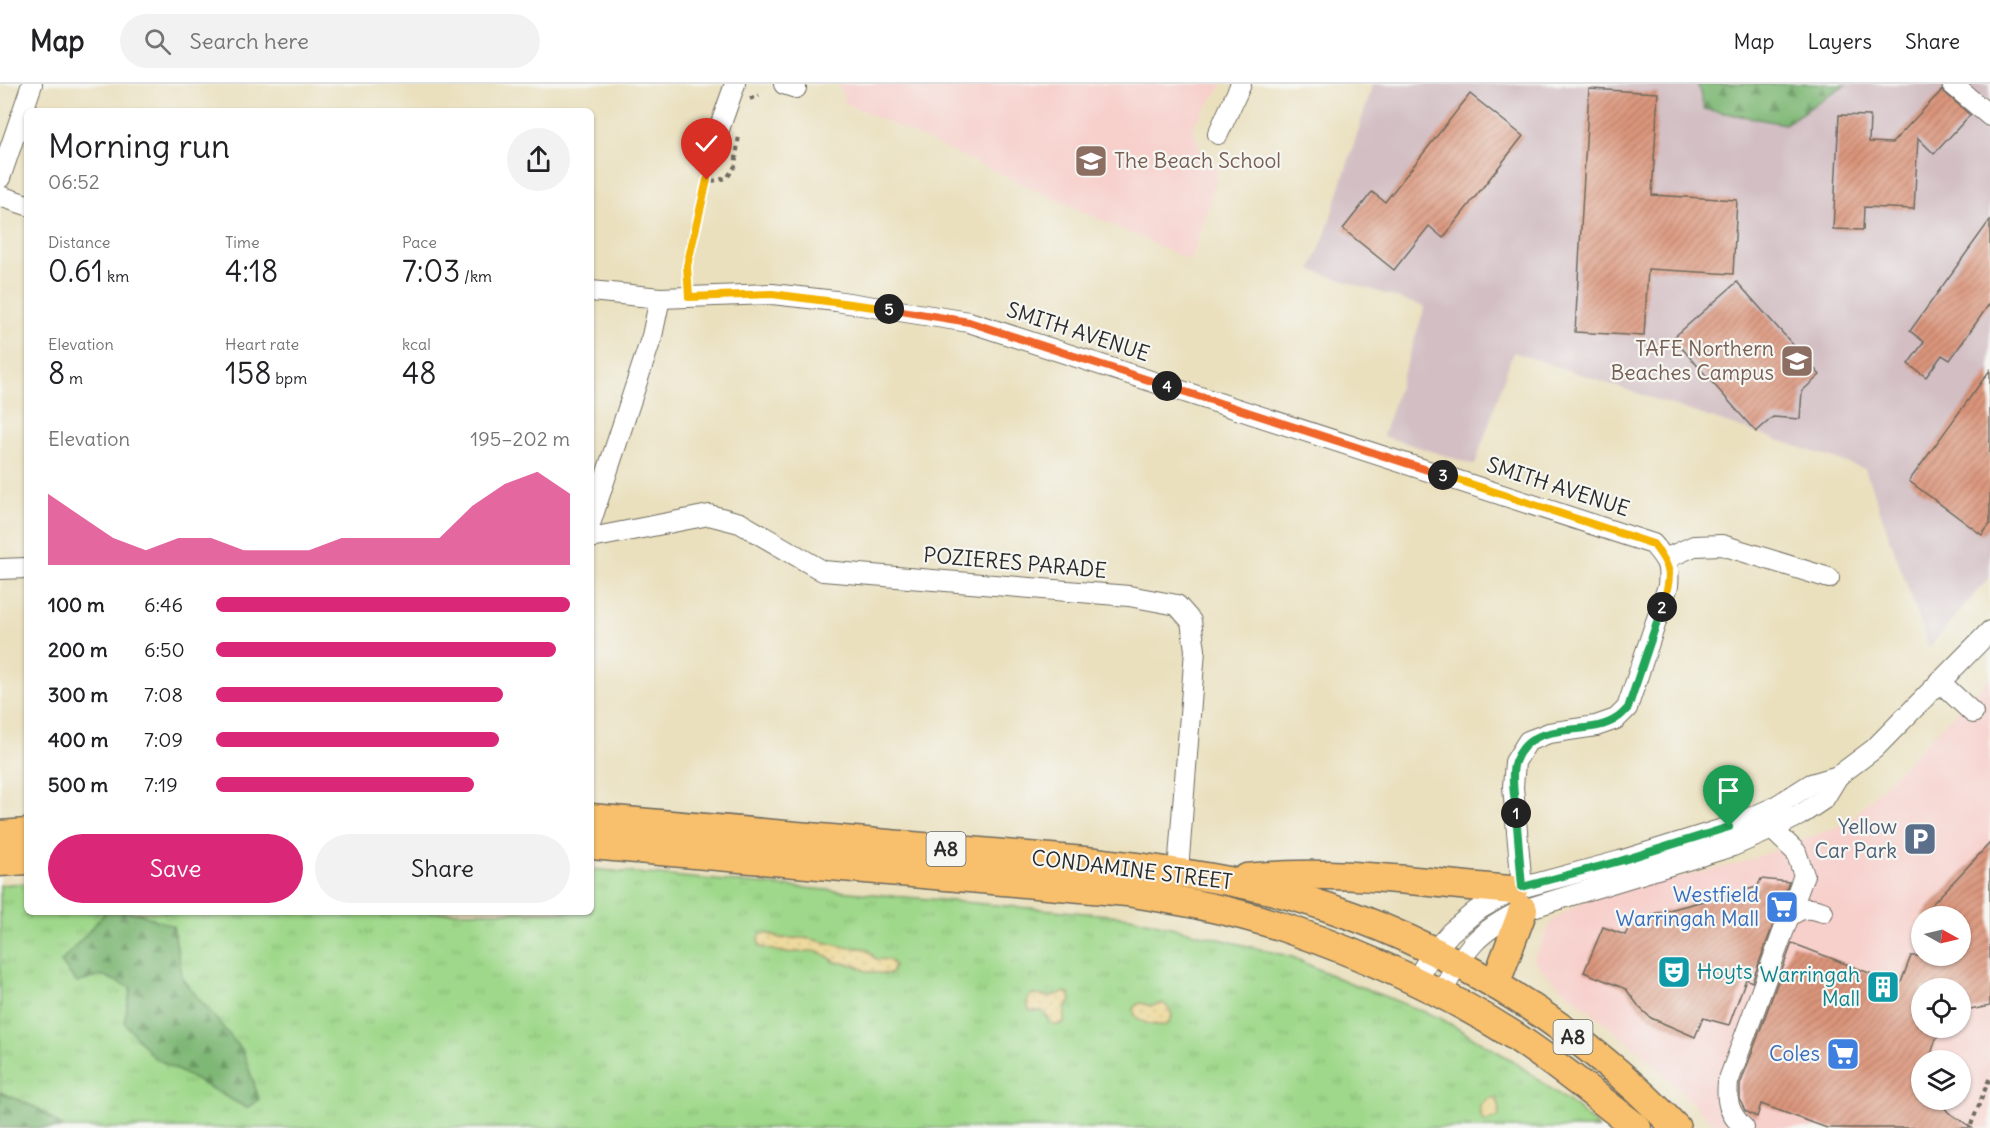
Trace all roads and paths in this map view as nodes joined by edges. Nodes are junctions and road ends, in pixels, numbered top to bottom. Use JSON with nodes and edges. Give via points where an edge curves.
{"nodes":[{"id":1,"x":32,"y":84,"type":"edge"},
{"id":2,"x":735,"y":84,"type":"edge"},
{"id":3,"x":1241,"y":84,"type":"edge"},
{"id":4,"x":1952,"y":84,"type":"edge"},
{"id":5,"x":1990,"y":116,"type":"edge"},
{"id":6,"x":1218,"y":134,"type":"dead end"},
{"id":7,"x":711,"y":152,"type":"dead end"},
{"id":8,"x":0,"y":178,"type":"edge"},
{"id":9,"x":707,"y":180,"type":"dead end"},
{"id":10,"x":0,"y":196,"type":"edge"},
{"id":11,"x":24,"y":204,"type":"edge"},
{"id":12,"x":594,"y":291,"type":"edge"},
{"id":13,"x":689,"y":297,"type":"junction"},
{"id":14,"x":660,"y":298,"type":"junction"},
{"id":15,"x":594,"y":512,"type":"edge"},
{"id":16,"x":594,"y":537,"type":"edge"},
{"id":17,"x":1665,"y":559,"type":"junction"},
{"id":18,"x":24,"y":568,"type":"edge"},
{"id":19,"x":0,"y":569,"type":"edge"},
{"id":20,"x":1829,"y":578,"type":"dead end"},
{"id":21,"x":1990,"y":631,"type":"edge"},
{"id":22,"x":1939,"y":681,"type":"junction"},
{"id":23,"x":1973,"y":713,"type":"dead end"},
{"id":24,"x":1838,"y":776,"type":"junction"},
{"id":25,"x":594,"y":818,"type":"edge"},
{"id":26,"x":1772,"y":829,"type":"junction"},
{"id":27,"x":24,"y":833,"type":"edge"},
{"id":28,"x":0,"y":835,"type":"edge"},
{"id":29,"x":594,"y":845,"type":"edge"},
{"id":30,"x":24,"y":860,"type":"edge"},
{"id":31,"x":0,"y":862,"type":"edge"},
{"id":32,"x":1178,"y":872,"type":"junction"},
{"id":33,"x":1224,"y":880,"type":"junction"},
{"id":34,"x":1519,"y":896,"type":"junction"},
{"id":35,"x":1823,"y":912,"type":"dead end"},
{"id":36,"x":1790,"y":917,"type":"junction"},
{"id":37,"x":1445,"y":958,"type":"junction"},
{"id":38,"x":1416,"y":980,"type":"junction"},
{"id":39,"x":1495,"y":985,"type":"junction"},
{"id":40,"x":1441,"y":994,"type":"junction"},
{"id":41,"x":1990,"y":1077,"type":"edge"},
{"id":42,"x":1971,"y":1125,"type":"dead end"},
{"id":43,"x":1636,"y":1128,"type":"edge"},
{"id":44,"x":1676,"y":1128,"type":"edge"},
{"id":45,"x":1744,"y":1128,"type":"edge"}],
"edges":[{"from":1,"to":8,"type":"street"},
{"from":2,"to":7,"type":"street"},
{"from":3,"to":6,"type":"street"},
{"from":4,"to":5,"type":"street"},
{"from":9,"to":13,"type":"path","via":[[687,266]]},
{"from":10,"to":11,"type":"street"},
{"from":12,"to":14,"type":"street","name":"SMITH AVENUE"},
{"from":13,"to":14,"type":"street","name":"SMITH AVENUE"},
{"from":13,"to":17,"type":"street","name":"SMITH AVENUE","via":[[772,294],[969,322],[1633,536],[1653,544]]},
{"from":14,"to":15,"type":"street","via":[[652,336]]},
{"from":16,"to":32,"type":"street","name":"POZIERES PARADE","via":[[709,515],[740,523],[823,571],[1129,596],[1177,605],[1191,621],[1196,650]]},
{"from":17,"to":20,"type":"street","via":[[1694,546],[1722,545]]},
{"from":17,"to":34,"type":"street","via":[[1670,571],[1668,586],[1628,708],[1616,719],[1596,726],[1549,733],[1528,741],[1515,762]]},
{"from":18,"to":19,"type":"street"},
{"from":21,"to":22,"type":"street"},
{"from":22,"to":23,"type":"street"},
{"from":22,"to":24,"type":"street","via":[[1874,749]]},
{"from":24,"to":26,"type":"street","via":[[1824,799]]},
{"from":24,"to":34,"type":"street","via":[[1811,784],[1773,808],[1729,827]]},
{"from":25,"to":32,"type":"highway","name":"CONDAMINE STREET","number":"A8"},
{"from":26,"to":34,"type":"street","via":[[1733,846]]},
{"from":26,"to":36,"type":"street","via":[[1796,852],[1804,875]]},
{"from":27,"to":28,"type":"highway"},
{"from":29,"to":38,"type":"highway","name":"CONDAMINE STREET","number":"A8","via":[[1127,892],[1290,929]]},
{"from":30,"to":31,"type":"highway"},
{"from":32,"to":33,"type":"highway","name":"CONDAMINE STREET","number":"A8"},
{"from":33,"to":34,"type":"highway","via":[[1281,874],[1361,878]]},
{"from":33,"to":37,"type":"highway","name":"CONDAMINE STREET","number":"A8","via":[[1315,903]]},
{"from":34,"to":37,"type":"street","via":[[1508,917]]},
{"from":34,"to":37,"type":"street","via":[[1476,911],[1451,932]]},
{"from":34,"to":39,"type":"highway"},
{"from":35,"to":36,"type":"street","via":[[1806,907]]},
{"from":36,"to":45,"type":"street","via":[[1728,1082],[1729,1110]]},
{"from":37,"to":38,"type":"street"},
{"from":37,"to":39,"type":"highway","name":"CONDAMINE STREET","number":"A8"},
{"from":37,"to":40,"type":"street"},
{"from":38,"to":40,"type":"highway","name":"CONDAMINE STREET","number":"A8"},
{"from":39,"to":44,"type":"highway","name":"CONDAMINE STREET","number":"A8","via":[[1581,1042]]},
{"from":40,"to":43,"type":"highway","name":"CONDAMINE STREET","number":"A8","via":[[1512,1035]]},
{"from":41,"to":42,"type":"path"}]}
